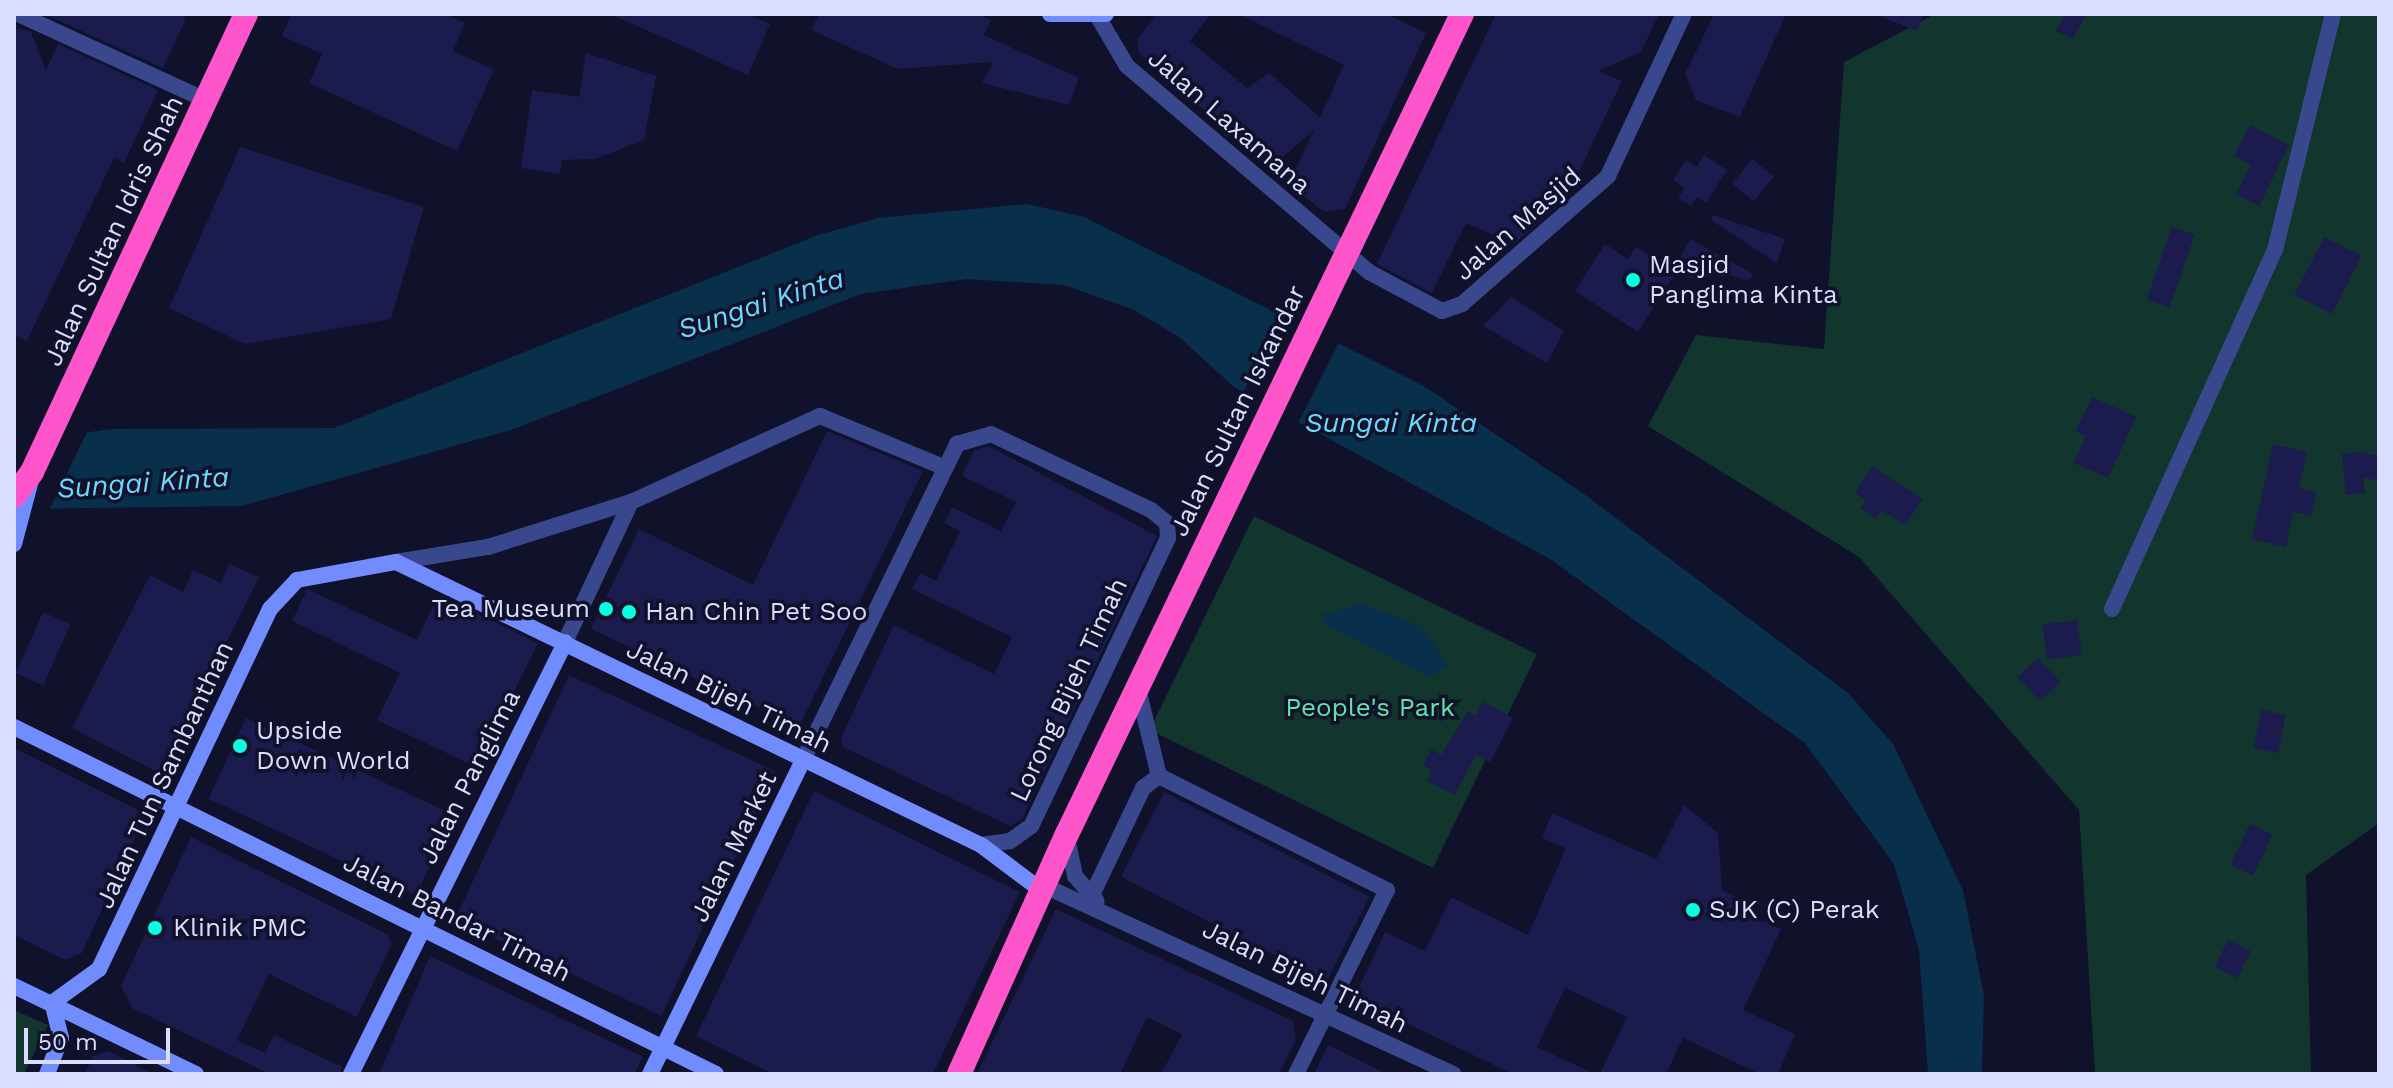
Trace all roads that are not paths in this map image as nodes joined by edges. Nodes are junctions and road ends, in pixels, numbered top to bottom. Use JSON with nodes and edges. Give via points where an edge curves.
{"nodes":[{"id":1,"x":18,"y":14,"type":"edge"},
{"id":2,"x":246,"y":14,"type":"edge"},
{"id":3,"x":1050,"y":14,"type":"edge"},
{"id":4,"x":1684,"y":14,"type":"edge"},
{"id":5,"x":2333,"y":14,"type":"edge"},
{"id":6,"x":1102,"y":15,"type":"edge"},
{"id":7,"x":1457,"y":16,"type":"edge"},
{"id":8,"x":206,"y":100,"type":"junction"},
{"id":9,"x":1341,"y":260,"type":"junction"},
{"id":10,"x":943,"y":467,"type":"junction"},
{"id":11,"x":32,"y":472,"type":"junction"},
{"id":12,"x":14,"y":496,"type":"edge"},
{"id":13,"x":631,"y":502,"type":"junction"},
{"id":14,"x":1167,"y":523,"type":"joint"},
{"id":15,"x":14,"y":544,"type":"edge"},
{"id":16,"x":396,"y":562,"type":"junction"},
{"id":17,"x":2112,"y":609,"type":"dead end"},
{"id":18,"x":565,"y":642,"type":"junction"},
{"id":19,"x":1137,"y":686,"type":"junction"},
{"id":20,"x":14,"y":727,"type":"edge"},
{"id":21,"x":803,"y":760,"type":"junction"},
{"id":22,"x":1159,"y":776,"type":"junction"},
{"id":23,"x":175,"y":809,"type":"junction"},
{"id":24,"x":1067,"y":834,"type":"junction"},
{"id":25,"x":981,"y":845,"type":"junction"},
{"id":26,"x":1041,"y":886,"type":"junction"},
{"id":27,"x":1092,"y":895,"type":"junction"},
{"id":28,"x":1104,"y":907,"type":"junction"},
{"id":29,"x":422,"y":927,"type":"junction"},
{"id":30,"x":14,"y":986,"type":"edge"},
{"id":31,"x":52,"y":1003,"type":"junction"},
{"id":32,"x":1326,"y":1013,"type":"junction"},
{"id":33,"x":663,"y":1048,"type":"junction"},
{"id":34,"x":47,"y":1074,"type":"edge"},
{"id":35,"x":196,"y":1074,"type":"edge"},
{"id":36,"x":351,"y":1074,"type":"edge"},
{"id":37,"x":650,"y":1074,"type":"edge"},
{"id":38,"x":716,"y":1074,"type":"edge"},
{"id":39,"x":943,"y":1074,"type":"edge"},
{"id":40,"x":959,"y":1074,"type":"edge"},
{"id":41,"x":1296,"y":1074,"type":"edge"},
{"id":42,"x":1453,"y":1074,"type":"edge"}],
"edges":[{"from":1,"to":8,"type":"street"},
{"from":2,"to":8,"type":"highway","name":"Jalan Sultan Idris Shah"},
{"from":3,"to":6,"type":"street","name":"Jalan Laxamana"},
{"from":4,"to":9,"type":"street","name":"Jalan Masjid","via":[[1608,176],[1451,310],[1434,310]]},
{"from":5,"to":17,"type":"street","via":[[2294,199]]},
{"from":6,"to":9,"type":"street","name":"Jalan Laxamana","via":[[1127,66]]},
{"from":7,"to":9,"type":"highway","name":"Jalan Sultan Iskandar"},
{"from":8,"to":11,"type":"highway","name":"Jalan Sultan Idris Shah"},
{"from":9,"to":19,"type":"highway","name":"Jalan Sultan Iskandar"},
{"from":10,"to":13,"type":"street","via":[[820,416]]},
{"from":10,"to":14,"type":"street","name":"Jalan Market","via":[[968,437],[991,434]]},
{"from":10,"to":21,"type":"street","name":"Jalan Market"},
{"from":11,"to":12,"type":"highway","name":"Jalan Sultan Idris Shah"},
{"from":11,"to":15,"type":"street","name":"Jalan Sultan Idris Shah"},
{"from":13,"to":16,"type":"street","via":[[488,547]]},
{"from":13,"to":18,"type":"street","name":"Jalan Panglima"},
{"from":14,"to":25,"type":"street","name":"Lorong Bijeh Timah","via":[[1168,538],[1031,826],[1010,841]]},
{"from":16,"to":18,"type":"street","name":"Jalan Bijeh Timah"},
{"from":16,"to":23,"type":"street","name":"Jalan Tun Sambanthan","via":[[297,580],[281,592]]},
{"from":18,"to":21,"type":"street","name":"Jalan Bijeh Timah"},
{"from":18,"to":29,"type":"street","name":"Jalan Panglima"},
{"from":19,"to":22,"type":"street"},
{"from":19,"to":24,"type":"highway","name":"Jalan Sultan Iskandar"},
{"from":20,"to":23,"type":"street","name":"Jalan Bandar Timah"},
{"from":21,"to":25,"type":"street","name":"Jalan Bijeh Timah"},
{"from":21,"to":33,"type":"street","name":"Jalan Market"},
{"from":22,"to":27,"type":"street","via":[[1143,788]]},
{"from":22,"to":32,"type":"street","via":[[1387,890]]},
{"from":23,"to":29,"type":"street","name":"Jalan Bandar Timah"},
{"from":23,"to":31,"type":"street","name":"Jalan Tun Sambanthan","via":[[99,969]]},
{"from":24,"to":26,"type":"highway","name":"Jalan Sultan Iskandar"},
{"from":24,"to":27,"type":"street","via":[[1075,876]]},
{"from":25,"to":26,"type":"street","name":"Jalan Bijeh Timah"},
{"from":26,"to":28,"type":"street","name":"Jalan Bijeh Timah"},
{"from":26,"to":39,"type":"highway","name":"Jalan Sultan Iskandar"},
{"from":26,"to":40,"type":"highway","name":"Jalan Sultan Iskandar"},
{"from":27,"to":28,"type":"street"},
{"from":28,"to":32,"type":"street","name":"Jalan Bijeh Timah"},
{"from":29,"to":33,"type":"street","name":"Jalan Bandar Timah"},
{"from":29,"to":36,"type":"street","name":"Jalan Panglima"},
{"from":30,"to":31,"type":"street"},
{"from":31,"to":34,"type":"street","via":[[61,1038]]},
{"from":31,"to":35,"type":"street"},
{"from":32,"to":41,"type":"street"},
{"from":32,"to":42,"type":"street","name":"Jalan Bijeh Timah"},
{"from":33,"to":37,"type":"street","name":"Jalan Market"},
{"from":33,"to":38,"type":"street","name":"Jalan Bandar Timah"}]}
